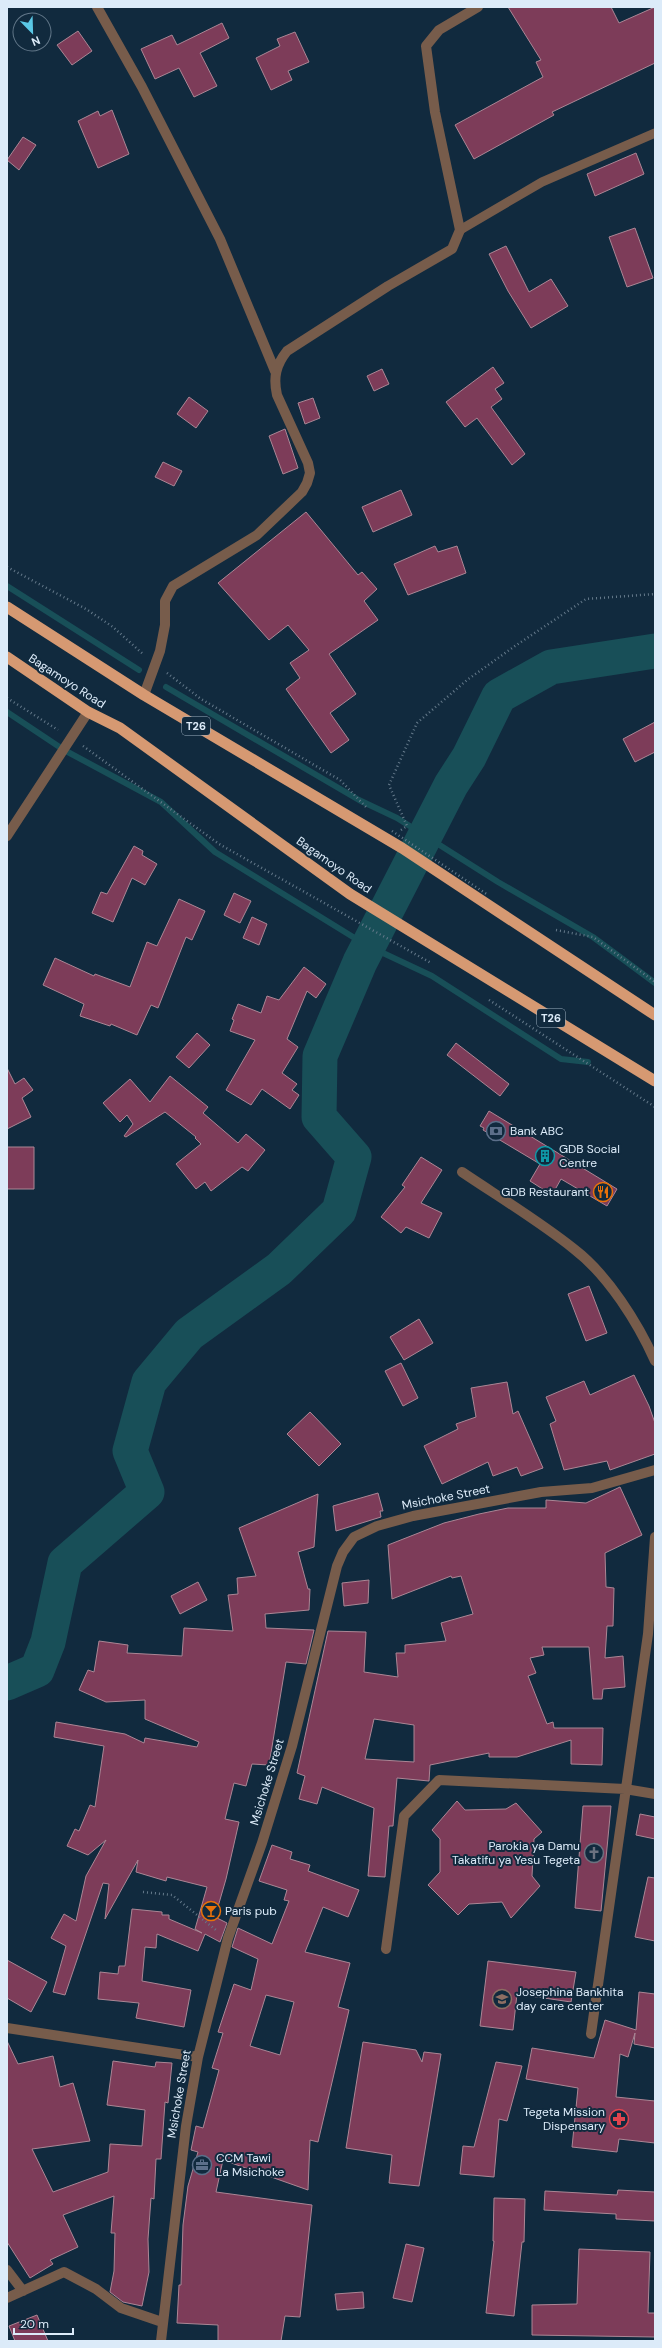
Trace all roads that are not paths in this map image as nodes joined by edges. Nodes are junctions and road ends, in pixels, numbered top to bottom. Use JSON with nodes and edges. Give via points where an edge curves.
{"nodes":[{"id":1,"x":97,"y":7,"type":"edge"},
{"id":2,"x":478,"y":7,"type":"edge"},
{"id":3,"x":655,"y":133,"type":"edge"},
{"id":4,"x":460,"y":230,"type":"junction"},
{"id":5,"x":275,"y":371,"type":"junction"},
{"id":6,"x":7,"y":607,"type":"edge"},
{"id":7,"x":7,"y":657,"type":"edge"},
{"id":8,"x":144,"y":695,"type":"junction"},
{"id":9,"x":88,"y":712,"type":"junction"},
{"id":10,"x":7,"y":836,"type":"edge"},
{"id":11,"x":655,"y":1014,"type":"edge"},
{"id":12,"x":655,"y":1081,"type":"edge"},
{"id":13,"x":462,"y":1172,"type":"dead end"},
{"id":14,"x":655,"y":1361,"type":"edge"},
{"id":15,"x":655,"y":1470,"type":"edge"},
{"id":16,"x":655,"y":1537,"type":"edge"},
{"id":17,"x":625,"y":1790,"type":"junction"},
{"id":18,"x":655,"y":1794,"type":"edge"},
{"id":19,"x":386,"y":1949,"type":"dead end"},
{"id":20,"x":7,"y":2028,"type":"edge"},
{"id":21,"x":591,"y":2034,"type":"dead end"},
{"id":22,"x":198,"y":2058,"type":"junction"},
{"id":23,"x":7,"y":2270,"type":"edge"},
{"id":24,"x":23,"y":2291,"type":"junction"},
{"id":25,"x":7,"y":2298,"type":"edge"},
{"id":26,"x":162,"y":2322,"type":"junction"},
{"id":27,"x":161,"y":2341,"type":"edge"}],
"edges":[{"from":1,"to":5,"type":"street","via":[[142,87],[220,239]]},
{"from":2,"to":4,"type":"street","via":[[439,30],[426,46],[435,112]]},
{"from":3,"to":4,"type":"lane","via":[[542,182]]},
{"from":4,"to":5,"type":"street","via":[[452,249],[388,286],[287,351]]},
{"from":5,"to":8,"type":"street","via":[[274,383],[277,394],[308,463],[308,484],[257,535],[173,586],[165,601],[165,624],[156,665]]},
{"from":6,"to":8,"type":"highway","number":"T26"},
{"from":7,"to":9,"type":"highway","name":"Bagamoyo Road","number":"T26"},
{"from":8,"to":11,"type":"highway","number":"T26","via":[[388,836],[486,898]]},
{"from":9,"to":10,"type":"street"},
{"from":9,"to":12,"type":"highway","name":"Bagamoyo Road","number":"T26","via":[[120,728],[350,894]]},
{"from":13,"to":14,"type":"street","via":[[575,1249],[603,1278],[644,1336]]},
{"from":15,"to":22,"type":"street","name":"Msichoke Street","via":[[592,1488],[541,1492],[413,1516],[377,1526],[354,1537],[337,1566],[292,1746],[262,1843],[228,1938]]},
{"from":16,"to":17,"type":"street","via":[[648,1634]]},
{"from":17,"to":18,"type":"street"},
{"from":17,"to":19,"type":"street","via":[[439,1780],[404,1816]]},
{"from":17,"to":21,"type":"street"},
{"from":20,"to":22,"type":"street"},
{"from":22,"to":26,"type":"street","name":"Msichoke Street","via":[[186,2126]]},
{"from":23,"to":24,"type":"street"},
{"from":24,"to":25,"type":"street"},
{"from":24,"to":26,"type":"street","via":[[64,2272],[96,2289],[121,2308]]},
{"from":26,"to":27,"type":"street","name":"Msichoke Street"}]}
